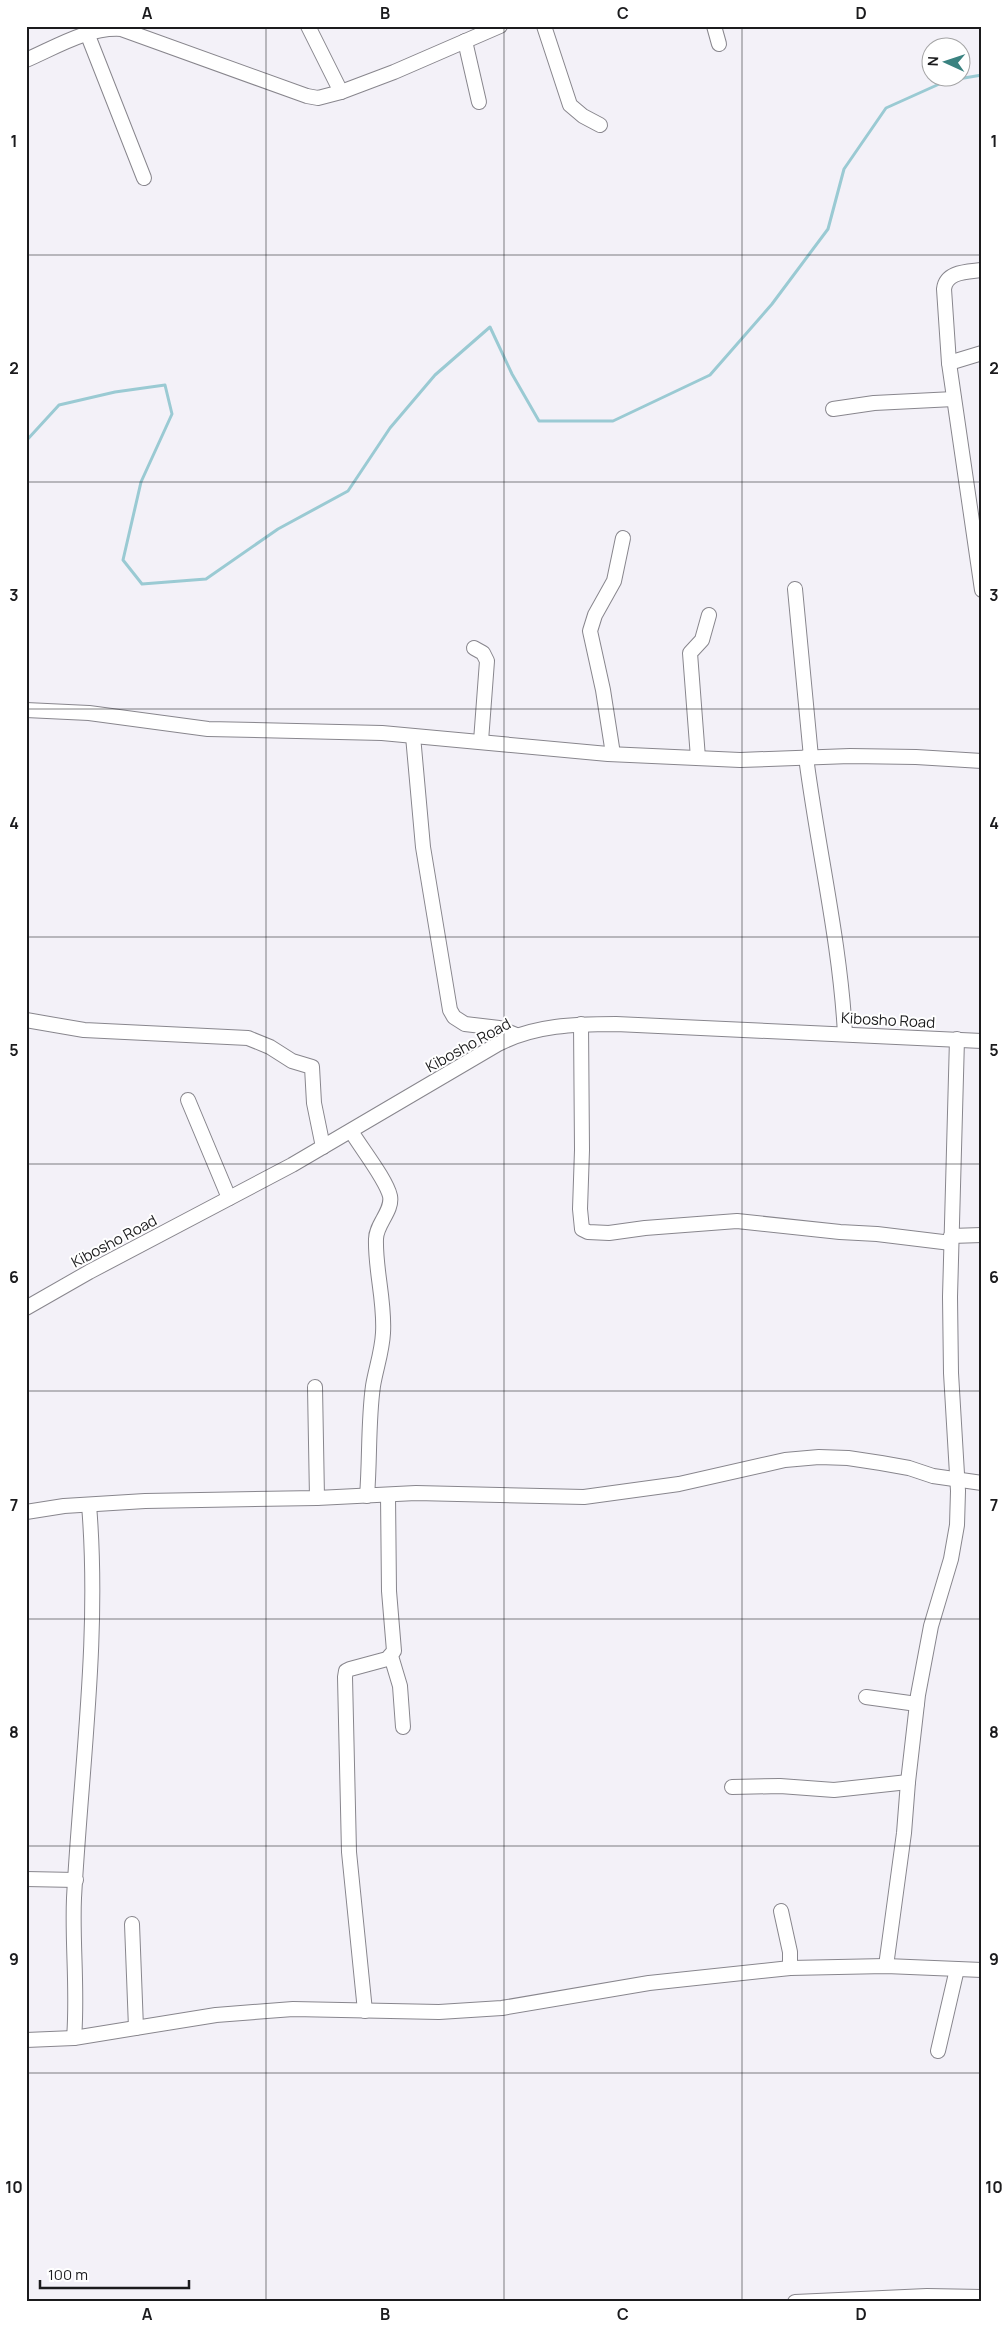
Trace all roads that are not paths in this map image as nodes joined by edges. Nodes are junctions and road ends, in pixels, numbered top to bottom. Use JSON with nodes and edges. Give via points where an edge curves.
{"nodes":[{"id":1,"x":308,"y":26,"type":"edge"},
{"id":2,"x":500,"y":26,"type":"edge"},
{"id":3,"x":544,"y":26,"type":"edge"},
{"id":4,"x":714,"y":26,"type":"edge"},
{"id":5,"x":87,"y":33,"type":"junction"},
{"id":6,"x":465,"y":41,"type":"junction"},
{"id":7,"x":719,"y":44,"type":"dead end"},
{"id":8,"x":26,"y":60,"type":"edge"},
{"id":9,"x":341,"y":92,"type":"junction"},
{"id":10,"x":479,"y":102,"type":"dead end"},
{"id":11,"x":600,"y":125,"type":"dead end"},
{"id":12,"x":144,"y":178,"type":"dead end"},
{"id":13,"x":982,"y":270,"type":"edge"},
{"id":14,"x":982,"y":353,"type":"edge"},
{"id":15,"x":949,"y":363,"type":"junction"},
{"id":16,"x":954,"y":399,"type":"junction"},
{"id":17,"x":833,"y":409,"type":"dead end"},
{"id":18,"x":623,"y":538,"type":"dead end"},
{"id":19,"x":796,"y":588,"type":"dead end"},
{"id":20,"x":982,"y":590,"type":"edge"},
{"id":21,"x":709,"y":615,"type":"dead end"},
{"id":22,"x":474,"y":648,"type":"dead end"},
{"id":23,"x":26,"y":710,"type":"edge"},
{"id":24,"x":413,"y":736,"type":"junction"},
{"id":25,"x":481,"y":741,"type":"junction"},
{"id":26,"x":613,"y":754,"type":"junction"},
{"id":27,"x":808,"y":757,"type":"junction"},
{"id":28,"x":698,"y":758,"type":"junction"},
{"id":29,"x":982,"y":761,"type":"edge"},
{"id":30,"x":26,"y":1020,"type":"edge"},
{"id":31,"x":581,"y":1024,"type":"junction"},
{"id":32,"x":845,"y":1034,"type":"junction"},
{"id":33,"x":516,"y":1035,"type":"junction"},
{"id":34,"x":957,"y":1039,"type":"junction"},
{"id":35,"x":982,"y":1040,"type":"edge"},
{"id":36,"x":188,"y":1100,"type":"dead end"},
{"id":37,"x":351,"y":1131,"type":"junction"},
{"id":38,"x":323,"y":1147,"type":"junction"},
{"id":39,"x":229,"y":1198,"type":"junction"},
{"id":40,"x":982,"y":1234,"type":"edge"},
{"id":41,"x":951,"y":1240,"type":"junction"},
{"id":42,"x":26,"y":1308,"type":"edge"},
{"id":43,"x":315,"y":1387,"type":"dead end"},
{"id":44,"x":957,"y":1480,"type":"junction"},
{"id":45,"x":982,"y":1483,"type":"edge"},
{"id":46,"x":388,"y":1494,"type":"junction"},
{"id":47,"x":367,"y":1496,"type":"junction"},
{"id":48,"x":316,"y":1498,"type":"junction"},
{"id":49,"x":89,"y":1505,"type":"junction"},
{"id":50,"x":26,"y":1512,"type":"edge"},
{"id":51,"x":391,"y":1656,"type":"junction"},
{"id":52,"x":866,"y":1697,"type":"dead end"},
{"id":53,"x":917,"y":1704,"type":"junction"},
{"id":54,"x":403,"y":1727,"type":"dead end"},
{"id":55,"x":908,"y":1782,"type":"junction"},
{"id":56,"x":732,"y":1787,"type":"dead end"},
{"id":57,"x":26,"y":1879,"type":"edge"},
{"id":58,"x":76,"y":1880,"type":"junction"},
{"id":59,"x":781,"y":1911,"type":"dead end"},
{"id":60,"x":132,"y":1924,"type":"dead end"},
{"id":61,"x":886,"y":1966,"type":"junction"},
{"id":62,"x":790,"y":1968,"type":"junction"},
{"id":63,"x":957,"y":1969,"type":"junction"},
{"id":64,"x":982,"y":1970,"type":"edge"},
{"id":65,"x":365,"y":2012,"type":"junction"},
{"id":66,"x":136,"y":2028,"type":"junction"},
{"id":67,"x":74,"y":2038,"type":"junction"},
{"id":68,"x":26,"y":2040,"type":"edge"},
{"id":69,"x":938,"y":2051,"type":"dead end"},
{"id":70,"x":982,"y":2297,"type":"edge"},
{"id":71,"x":795,"y":2302,"type":"edge"}],
"edges":[{"from":1,"to":9,"type":"street"},
{"from":2,"to":6,"type":"street"},
{"from":3,"to":11,"type":"street","via":[[570,105]]},
{"from":4,"to":7,"type":"street"},
{"from":5,"to":8,"type":"street"},
{"from":5,"to":9,"type":"street","via":[[110,28],[131,31],[306,96],[318,98]]},
{"from":5,"to":12,"type":"street"},
{"from":6,"to":9,"type":"street"},
{"from":6,"to":10,"type":"street"},
{"from":13,"to":15,"type":"street","via":[[959,274],[946,281],[944,301]]},
{"from":14,"to":15,"type":"street"},
{"from":15,"to":16,"type":"street"},
{"from":16,"to":17,"type":"street","via":[[874,403]]},
{"from":16,"to":20,"type":"street"},
{"from":18,"to":26,"type":"street","via":[[614,582],[590,631]]},
{"from":19,"to":27,"type":"street"},
{"from":21,"to":28,"type":"street","via":[[702,640],[690,653]]},
{"from":22,"to":25,"type":"street","via":[[483,653],[487,661]]},
{"from":23,"to":24,"type":"street","via":[[89,713],[208,729]]},
{"from":24,"to":25,"type":"street"},
{"from":24,"to":33,"type":"street","via":[[423,847],[450,1010],[465,1024],[499,1028]]},
{"from":25,"to":26,"type":"street"},
{"from":26,"to":28,"type":"street"},
{"from":27,"to":28,"type":"street"},
{"from":27,"to":29,"type":"street"},
{"from":27,"to":32,"type":"street","via":[[817,835],[838,954]]},
{"from":30,"to":38,"type":"street","via":[[84,1030],[248,1038],[262,1042],[292,1061],[312,1066],[314,1103]]},
{"from":31,"to":32,"type":"street","name":"Kibosho Road"},
{"from":31,"to":33,"type":"street","name":"Kibosho Road"},
{"from":31,"to":41,"type":"street","via":[[582,1229],[609,1233],[736,1221]]},
{"from":32,"to":34,"type":"street","name":"Kibosho Road"},
{"from":33,"to":37,"type":"street","name":"Kibosho Road"},
{"from":34,"to":35,"type":"street","name":"Kibosho Road"},
{"from":34,"to":41,"type":"street"},
{"from":36,"to":39,"type":"street"},
{"from":37,"to":38,"type":"street","name":"Kibosho Road"},
{"from":37,"to":47,"type":"street","via":[[390,1198],[376,1238],[383,1332],[369,1422]]},
{"from":38,"to":39,"type":"street","name":"Kibosho Road"},
{"from":39,"to":42,"type":"street","name":"Kibosho Road"},
{"from":40,"to":41,"type":"street"},
{"from":41,"to":44,"type":"street","via":[[951,1373]]},
{"from":43,"to":48,"type":"street"},
{"from":44,"to":45,"type":"street"},
{"from":44,"to":46,"type":"street","via":[[881,1463],[819,1457],[785,1460],[679,1484],[584,1498]]},
{"from":44,"to":53,"type":"street","via":[[954,1542],[931,1626]]},
{"from":46,"to":47,"type":"street"},
{"from":46,"to":51,"type":"street","via":[[389,1591],[394,1644]]},
{"from":47,"to":48,"type":"street"},
{"from":48,"to":49,"type":"street"},
{"from":49,"to":50,"type":"street"},
{"from":49,"to":58,"type":"street","via":[[92,1553],[89,1678]]},
{"from":51,"to":54,"type":"street","via":[[400,1686]]},
{"from":51,"to":65,"type":"street","via":[[350,1669],[346,1671],[345,1678],[349,1852]]},
{"from":52,"to":53,"type":"street"},
{"from":53,"to":55,"type":"street"},
{"from":55,"to":56,"type":"street","via":[[829,1790],[797,1786]]},
{"from":55,"to":61,"type":"street"},
{"from":57,"to":58,"type":"street"},
{"from":58,"to":67,"type":"street"},
{"from":59,"to":62,"type":"street"},
{"from":60,"to":66,"type":"street"},
{"from":61,"to":62,"type":"street"},
{"from":61,"to":63,"type":"street"},
{"from":62,"to":65,"type":"street","via":[[649,1983],[502,2008]]},
{"from":63,"to":64,"type":"street"},
{"from":63,"to":69,"type":"street"},
{"from":65,"to":66,"type":"street","via":[[293,2009],[216,2015]]},
{"from":66,"to":67,"type":"street"},
{"from":67,"to":68,"type":"street"},
{"from":70,"to":71,"type":"street"}]}
